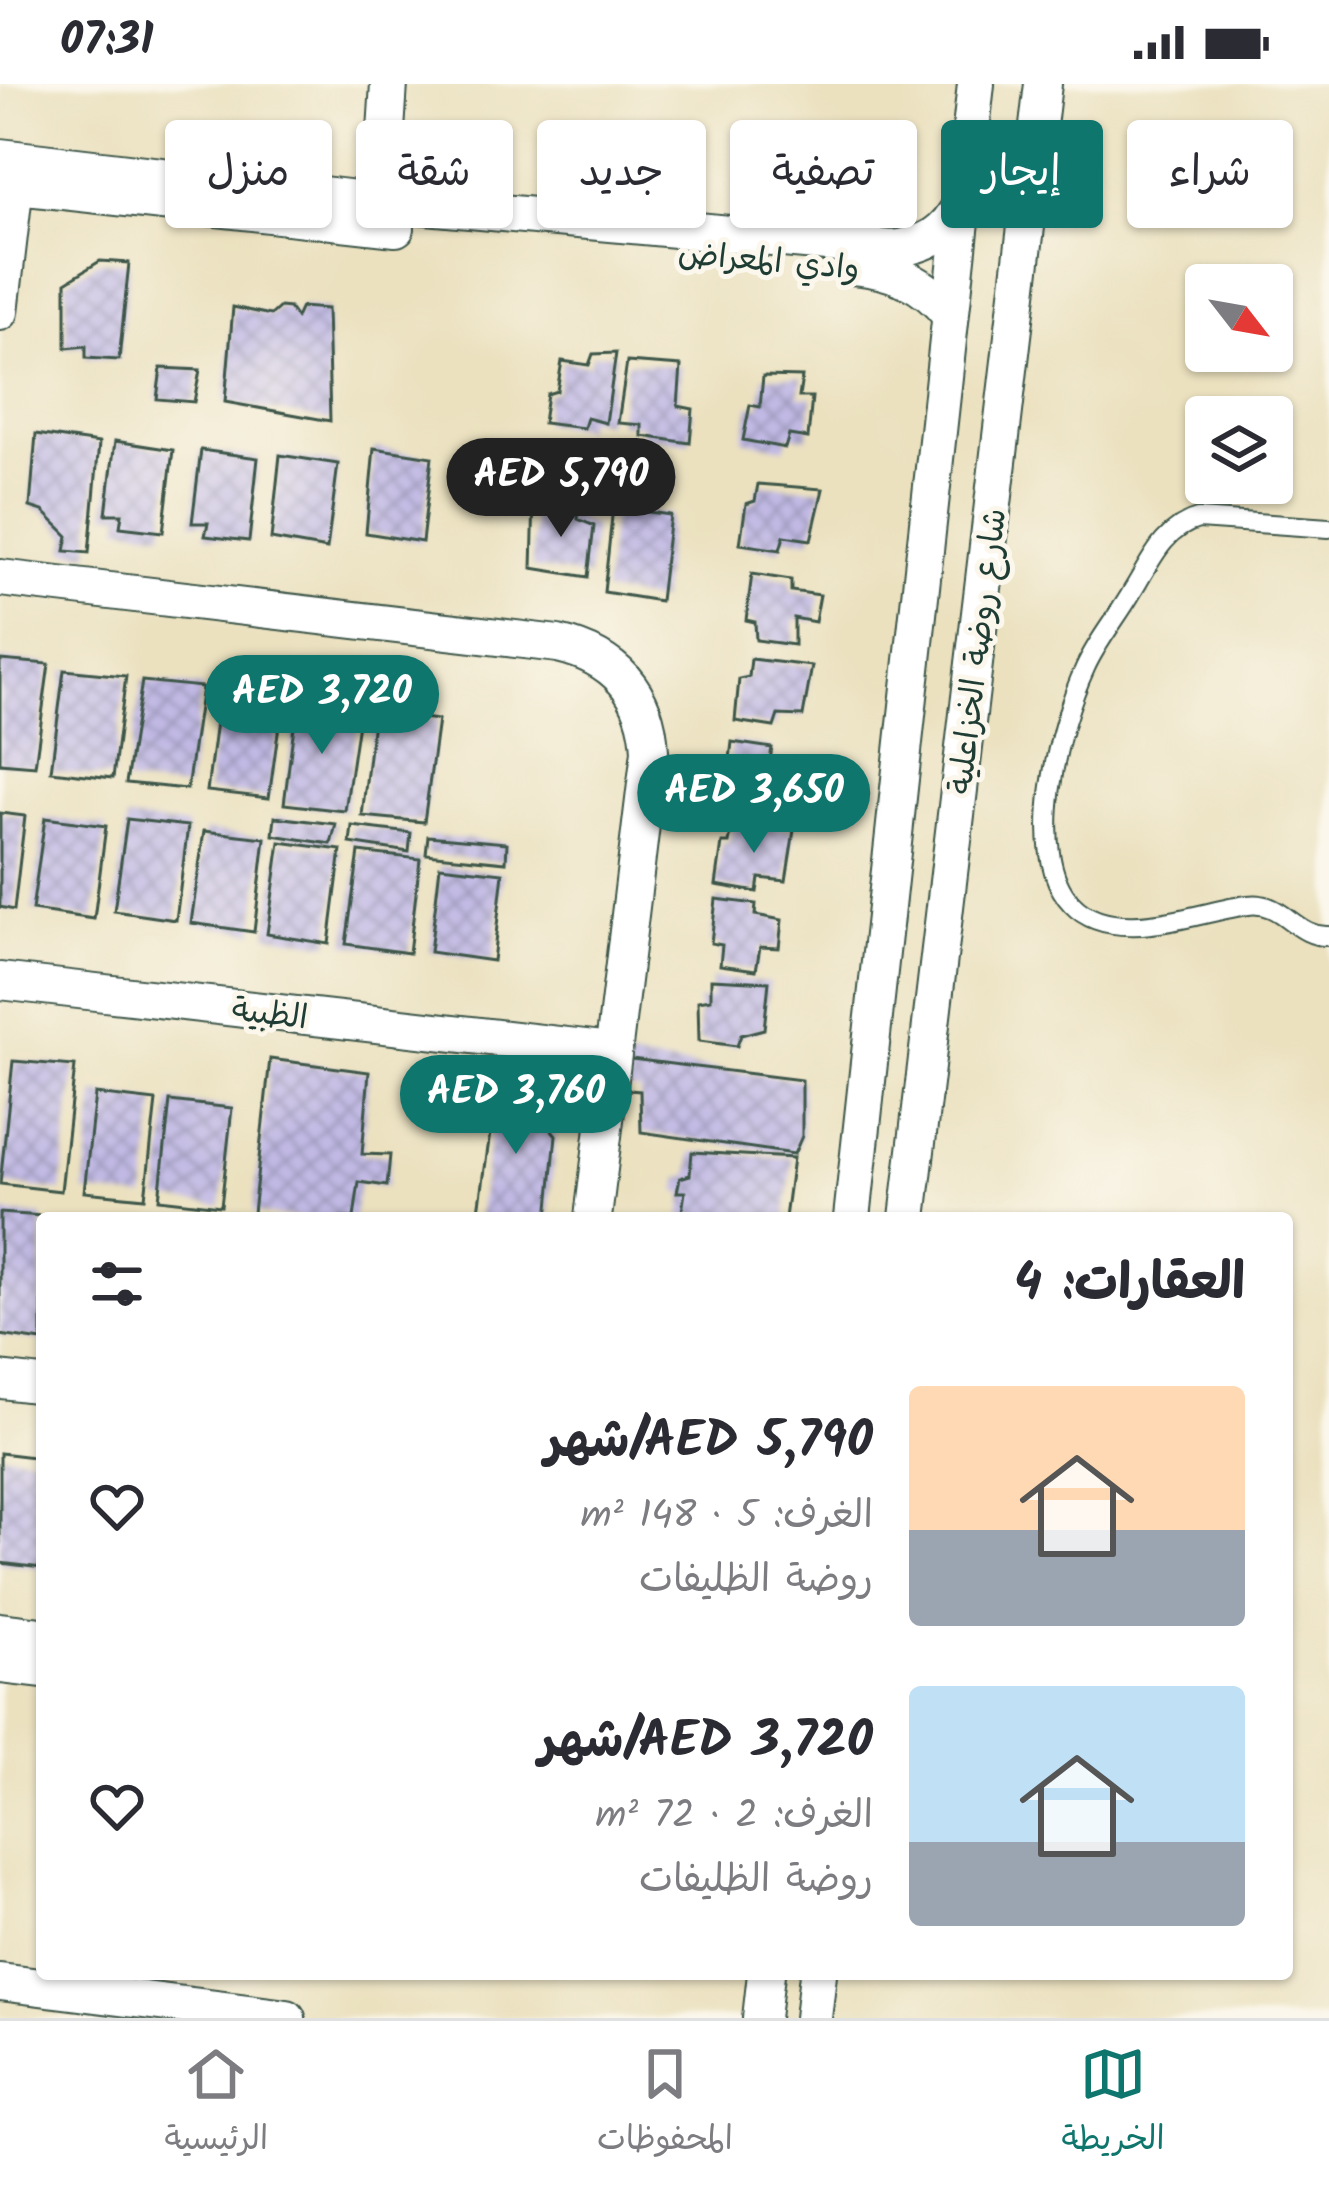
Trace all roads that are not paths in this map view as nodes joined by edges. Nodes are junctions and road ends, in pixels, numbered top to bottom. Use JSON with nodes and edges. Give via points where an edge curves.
{"nodes":[{"id":1,"x":389,"y":84,"type":"edge"},
{"id":2,"x":976,"y":84,"type":"edge"},
{"id":3,"x":1043,"y":84,"type":"edge"},
{"id":4,"x":387,"y":120,"type":"edge"},
{"id":5,"x":972,"y":120,"type":"edge"},
{"id":6,"x":8,"y":171,"type":"edge"},
{"id":7,"x":356,"y":212,"type":"edge"},
{"id":8,"x":513,"y":224,"type":"edge"},
{"id":9,"x":503,"y":228,"type":"edge"},
{"id":10,"x":946,"y":228,"type":"edge"},
{"id":11,"x":959,"y":228,"type":"edge"},
{"id":12,"x":0,"y":312,"type":"edge"},
{"id":13,"x":950,"y":315,"type":"junction"},
{"id":14,"x":1329,"y":528,"type":"edge"},
{"id":15,"x":0,"y":578,"type":"edge"},
{"id":16,"x":1329,"y":936,"type":"edge"},
{"id":17,"x":0,"y":981,"type":"edge"},
{"id":18,"x":611,"y":1051,"type":"junction"},
{"id":19,"x":594,"y":1212,"type":"edge"},
{"id":20,"x":853,"y":1212,"type":"edge"},
{"id":21,"x":909,"y":1212,"type":"edge"},
{"id":22,"x":0,"y":1380,"type":"edge"},
{"id":23,"x":36,"y":1384,"type":"edge"},
{"id":24,"x":0,"y":1631,"type":"edge"},
{"id":25,"x":36,"y":1635,"type":"edge"},
{"id":26,"x":0,"y":1665,"type":"edge"},
{"id":27,"x":36,"y":1669,"type":"edge"},
{"id":28,"x":765,"y":1980,"type":"edge"},
{"id":29,"x":817,"y":1980,"type":"edge"},
{"id":30,"x":0,"y":1982,"type":"edge"},
{"id":31,"x":287,"y":2018,"type":"edge"},
{"id":32,"x":761,"y":2018,"type":"edge"},
{"id":33,"x":814,"y":2018,"type":"edge"}],
"edges":[{"from":1,"to":4,"type":"street"},
{"from":2,"to":5,"type":"street","name":"شارع روضة الخزاعلية"},
{"from":3,"to":21,"type":"street","name":"شارع روضة الخزاعلية"},
{"from":6,"to":7,"type":"street","name":"وادي المعراض"},
{"from":6,"to":12,"type":"street"},
{"from":8,"to":10,"type":"street","name":"وادي المعراض","via":[[892,249]]},
{"from":9,"to":13,"type":"street","name":"وادي المعراض","via":[[870,267],[909,279]]},
{"from":11,"to":13,"type":"street","name":"شارع روضة الخزاعلية"},
{"from":13,"to":20,"type":"street","name":"شارع روضة الخزاعلية"},
{"from":14,"to":16,"type":"lane","via":[[1179,524],[1084,670],[1054,771],[1048,825],[1056,882],[1091,916],[1145,925],[1262,904],[1309,935]]},
{"from":15,"to":18,"type":"street","via":[[558,644],[606,662],[640,700],[650,751]]},
{"from":17,"to":18,"type":"street","name":"الظبية"},
{"from":18,"to":19,"type":"street"},
{"from":22,"to":23,"type":"street"},
{"from":24,"to":25,"type":"street"},
{"from":26,"to":27,"type":"street"},
{"from":28,"to":32,"type":"street"},
{"from":29,"to":33,"type":"street"},
{"from":30,"to":31,"type":"street"}]}
